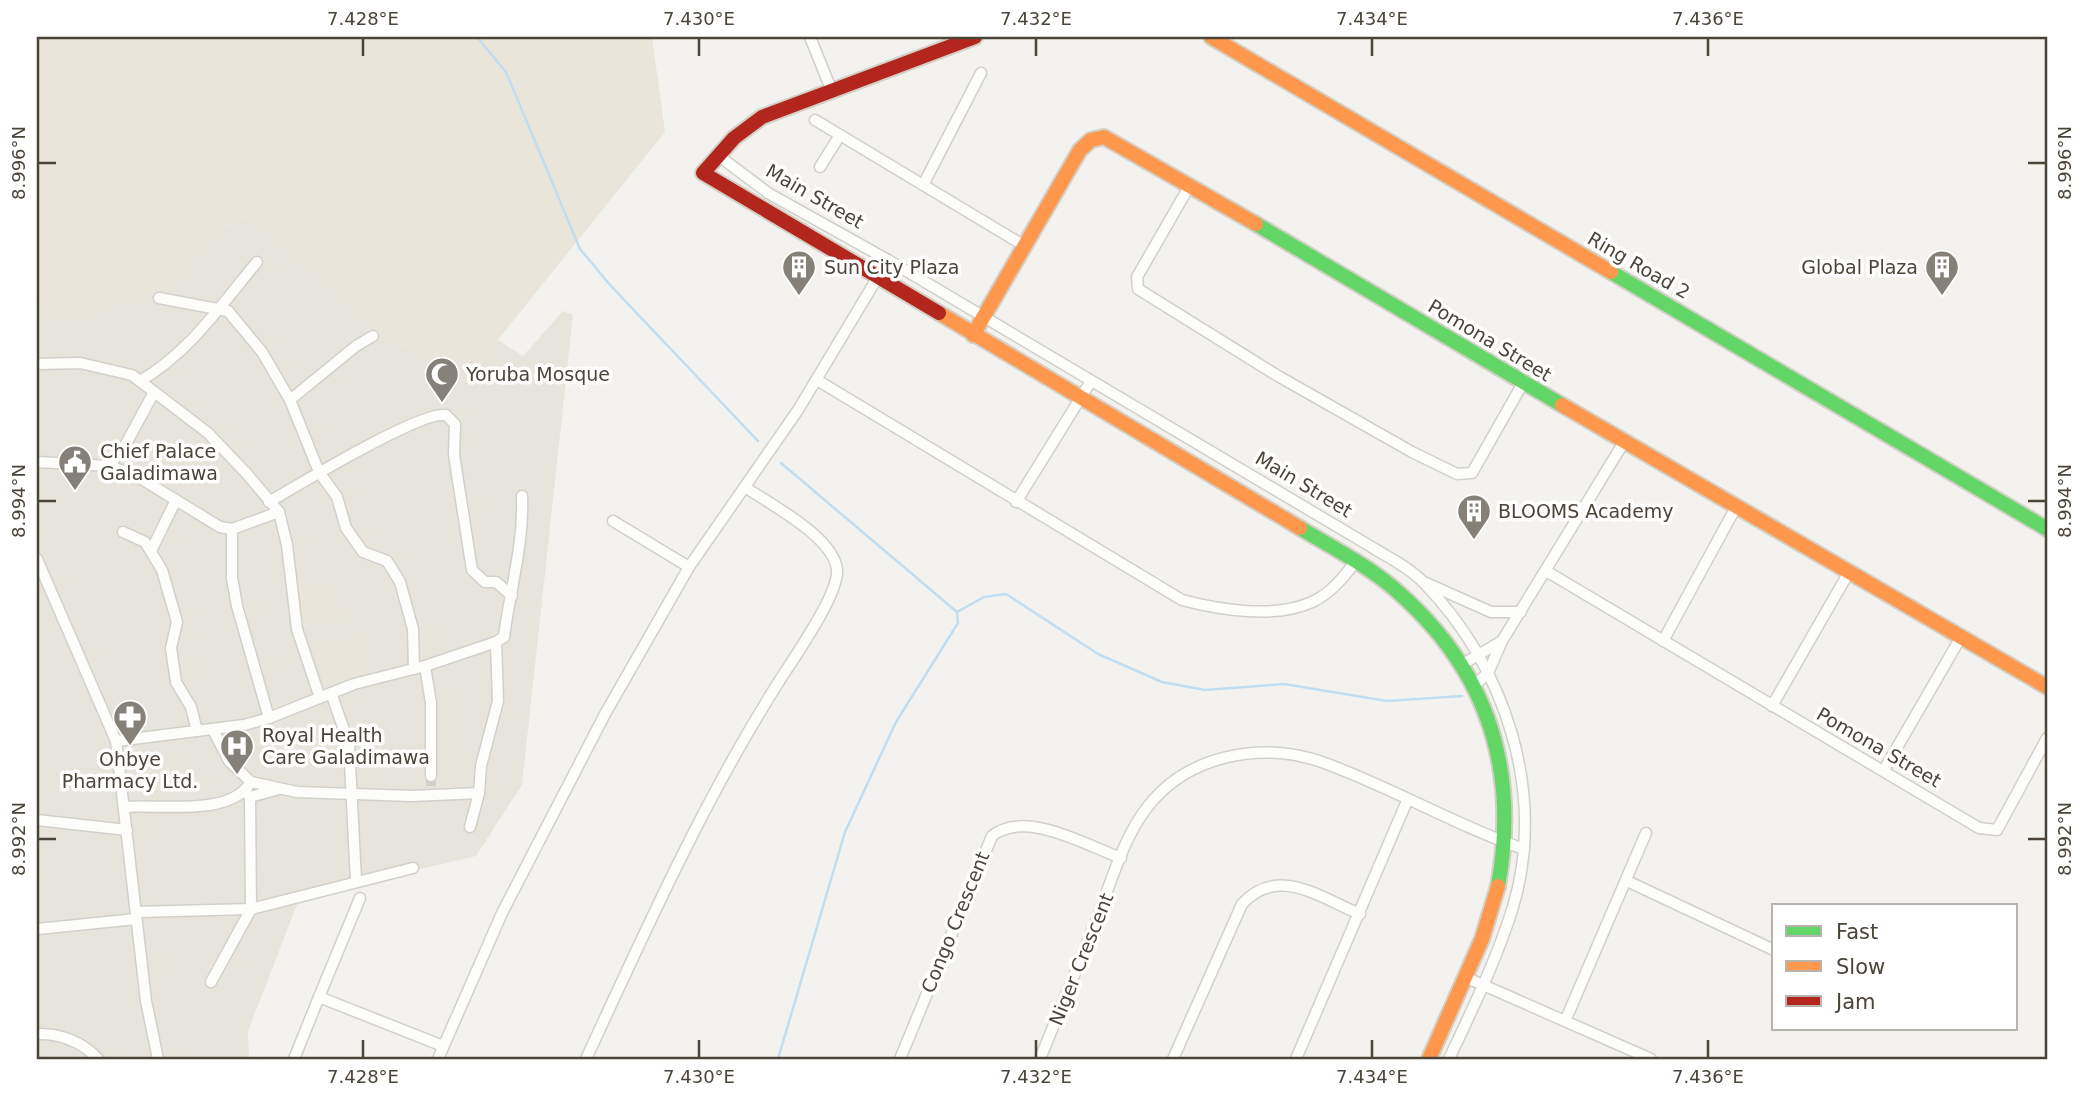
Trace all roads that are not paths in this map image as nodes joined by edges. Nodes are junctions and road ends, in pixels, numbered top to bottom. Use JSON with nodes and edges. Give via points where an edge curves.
{"nodes":[{"id":1,"x":810,"y":37,"type":"edge"},
{"id":2,"x":975,"y":37,"type":"edge"},
{"id":3,"x":1211,"y":37,"type":"edge"},
{"id":4,"x":981,"y":73,"type":"dead end"},
{"id":5,"x":831,"y":89,"type":"junction"},
{"id":6,"x":815,"y":120,"type":"dead end"},
{"id":7,"x":840,"y":135,"type":"junction"},
{"id":8,"x":719,"y":156,"type":"junction"},
{"id":9,"x":820,"y":167,"type":"dead end"},
{"id":10,"x":923,"y":185,"type":"junction"},
{"id":11,"x":1190,"y":185,"type":"junction"},
{"id":12,"x":768,"y":193,"type":"junction"},
{"id":13,"x":760,"y":207,"type":"junction"},
{"id":14,"x":837,"y":231,"type":"junction"},
{"id":15,"x":1023,"y":245,"type":"junction"},
{"id":16,"x":827,"y":248,"type":"junction"},
{"id":17,"x":888,"y":260,"type":"junction"},
{"id":18,"x":257,"y":262,"type":"dead end"},
{"id":19,"x":877,"y":278,"type":"junction"},
{"id":20,"x":159,"y":298,"type":"dead end"},
{"id":21,"x":219,"y":307,"type":"junction"},
{"id":22,"x":984,"y":317,"type":"junction"},
{"id":23,"x":973,"y":335,"type":"junction"},
{"id":24,"x":373,"y":336,"type":"dead end"},
{"id":25,"x":37,"y":364,"type":"edge"},
{"id":26,"x":817,"y":380,"type":"junction"},
{"id":27,"x":140,"y":381,"type":"junction"},
{"id":28,"x":1091,"y":381,"type":"junction"},
{"id":29,"x":1523,"y":383,"type":"junction"},
{"id":30,"x":154,"y":392,"type":"junction"},
{"id":31,"x":1081,"y":398,"type":"junction"},
{"id":32,"x":290,"y":400,"type":"junction"},
{"id":33,"x":1623,"y":442,"type":"junction"},
{"id":34,"x":37,"y":462,"type":"edge"},
{"id":35,"x":109,"y":466,"type":"junction"},
{"id":36,"x":319,"y":472,"type":"junction"},
{"id":37,"x":745,"y":487,"type":"junction"},
{"id":38,"x":522,"y":496,"type":"dead end"},
{"id":39,"x":176,"y":500,"type":"junction"},
{"id":40,"x":269,"y":502,"type":"junction"},
{"id":41,"x":1016,"y":502,"type":"junction"},
{"id":42,"x":1736,"y":507,"type":"junction"},
{"id":43,"x":279,"y":512,"type":"junction"},
{"id":44,"x":613,"y":522,"type":"dead end"},
{"id":45,"x":2047,"y":528,"type":"edge"},
{"id":46,"x":232,"y":529,"type":"junction"},
{"id":47,"x":123,"y":532,"type":"dead end"},
{"id":48,"x":151,"y":551,"type":"junction"},
{"id":49,"x":37,"y":559,"type":"edge"},
{"id":50,"x":1356,"y":561,"type":"junction"},
{"id":51,"x":689,"y":567,"type":"junction"},
{"id":52,"x":1546,"y":572,"type":"junction"},
{"id":53,"x":1849,"y":572,"type":"junction"},
{"id":54,"x":1423,"y":581,"type":"junction"},
{"id":55,"x":512,"y":596,"type":"junction"},
{"id":56,"x":1521,"y":612,"type":"junction"},
{"id":57,"x":1961,"y":637,"type":"junction"},
{"id":58,"x":1502,"y":641,"type":"junction"},
{"id":59,"x":1663,"y":641,"type":"junction"},
{"id":60,"x":496,"y":642,"type":"junction"},
{"id":61,"x":1476,"y":653,"type":"junction"},
{"id":62,"x":1463,"y":664,"type":"junction"},
{"id":63,"x":425,"y":666,"type":"junction"},
{"id":64,"x":414,"y":669,"type":"junction"},
{"id":65,"x":1488,"y":673,"type":"junction"},
{"id":66,"x":1476,"y":684,"type":"junction"},
{"id":67,"x":2047,"y":687,"type":"edge"},
{"id":68,"x":331,"y":693,"type":"junction"},
{"id":69,"x":320,"y":698,"type":"junction"},
{"id":70,"x":1772,"y":706,"type":"junction"},
{"id":71,"x":269,"y":718,"type":"junction"},
{"id":72,"x":213,"y":730,"type":"junction"},
{"id":73,"x":197,"y":731,"type":"junction"},
{"id":74,"x":2047,"y":738,"type":"edge"},
{"id":75,"x":116,"y":741,"type":"junction"},
{"id":76,"x":1884,"y":770,"type":"junction"},
{"id":77,"x":431,"y":776,"type":"tunnel mouth"},
{"id":78,"x":251,"y":782,"type":"junction"},
{"id":79,"x":279,"y":788,"type":"junction"},
{"id":80,"x":353,"y":793,"type":"junction"},
{"id":81,"x":479,"y":793,"type":"junction"},
{"id":82,"x":248,"y":794,"type":"junction"},
{"id":83,"x":1407,"y":801,"type":"junction"},
{"id":84,"x":125,"y":807,"type":"junction"},
{"id":85,"x":37,"y":820,"type":"edge"},
{"id":86,"x":470,"y":827,"type":"dead end"},
{"id":87,"x":127,"y":830,"type":"junction"},
{"id":88,"x":1646,"y":833,"type":"dead end"},
{"id":89,"x":1506,"y":843,"type":"junction"},
{"id":90,"x":1524,"y":849,"type":"junction"},
{"id":91,"x":1121,"y":858,"type":"junction"},
{"id":92,"x":413,"y":868,"type":"dead end"},
{"id":93,"x":356,"y":881,"type":"junction"},
{"id":94,"x":1627,"y":881,"type":"junction"},
{"id":95,"x":360,"y":898,"type":"dead end"},
{"id":96,"x":251,"y":909,"type":"junction"},
{"id":97,"x":1360,"y":914,"type":"junction"},
{"id":98,"x":136,"y":916,"type":"junction"},
{"id":99,"x":37,"y":929,"type":"edge"},
{"id":100,"x":1772,"y":949,"type":"edge"},
{"id":101,"x":1465,"y":977,"type":"junction"},
{"id":102,"x":211,"y":982,"type":"dead end"},
{"id":103,"x":1483,"y":985,"type":"junction"},
{"id":104,"x":319,"y":997,"type":"junction"},
{"id":105,"x":1566,"y":1019,"type":"junction"},
{"id":106,"x":37,"y":1034,"type":"edge"},
{"id":107,"x":443,"y":1046,"type":"junction"},
{"id":108,"x":98,"y":1059,"type":"edge"},
{"id":109,"x":158,"y":1059,"type":"edge"},
{"id":110,"x":294,"y":1059,"type":"edge"},
{"id":111,"x":438,"y":1059,"type":"edge"},
{"id":112,"x":586,"y":1059,"type":"edge"},
{"id":113,"x":900,"y":1059,"type":"edge"},
{"id":114,"x":1040,"y":1059,"type":"edge"},
{"id":115,"x":1173,"y":1059,"type":"edge"},
{"id":116,"x":1296,"y":1059,"type":"edge"},
{"id":117,"x":1429,"y":1059,"type":"edge"},
{"id":118,"x":1449,"y":1059,"type":"edge"},
{"id":119,"x":1651,"y":1059,"type":"edge"}],
"edges":[{"from":1,"to":5,"type":"street"},
{"from":2,"to":5,"type":"street"},
{"from":3,"to":45,"type":"street","name":"Ring Road 2"},
{"from":4,"to":10,"type":"street"},
{"from":5,"to":8,"type":"street","via":[[762,117]]},
{"from":6,"to":7,"type":"street"},
{"from":7,"to":9,"type":"street"},
{"from":7,"to":10,"type":"street"},
{"from":8,"to":12,"type":"street","name":"Main Street"},
{"from":8,"to":13,"type":"street","name":"Main Street","via":[[703,173]]},
{"from":10,"to":15,"type":"street"},
{"from":11,"to":15,"type":"street","name":"Pomona Street","via":[[1104,137],[1096,138],[1080,150]]},
{"from":11,"to":29,"type":"street","name":"Pomona Street"},
{"from":11,"to":29,"type":"street","via":[[1136,277],[1138,289],[1278,376],[1462,475],[1472,473]]},
{"from":12,"to":13,"type":"street"},
{"from":12,"to":14,"type":"street","name":"Main Street"},
{"from":13,"to":16,"type":"street","name":"Main Street"},
{"from":14,"to":16,"type":"street"},
{"from":14,"to":17,"type":"street","name":"Main Street"},
{"from":15,"to":22,"type":"street","name":"Pomona Street"},
{"from":16,"to":19,"type":"street","name":"Main Street"},
{"from":17,"to":19,"type":"street"},
{"from":17,"to":22,"type":"street","name":"Main Street"},
{"from":18,"to":21,"type":"street"},
{"from":19,"to":23,"type":"street","name":"Main Street"},
{"from":19,"to":26,"type":"street"},
{"from":20,"to":21,"type":"street"},
{"from":21,"to":27,"type":"street","via":[[189,345]]},
{"from":21,"to":32,"type":"street","via":[[250,334]]},
{"from":22,"to":23,"type":"street","name":"Pomona Street"},
{"from":22,"to":28,"type":"street","name":"Main Street"},
{"from":23,"to":31,"type":"street","name":"Main Street"},
{"from":24,"to":32,"type":"street"},
{"from":25,"to":27,"type":"street","via":[[80,363]]},
{"from":26,"to":37,"type":"street"},
{"from":26,"to":41,"type":"street"},
{"from":27,"to":30,"type":"street"},
{"from":28,"to":31,"type":"street"},
{"from":28,"to":54,"type":"street","name":"Main Street"},
{"from":29,"to":33,"type":"street","name":"Pomona Street"},
{"from":30,"to":35,"type":"street"},
{"from":30,"to":40,"type":"street","via":[[208,433]]},
{"from":31,"to":41,"type":"street"},
{"from":31,"to":50,"type":"street","name":"Main Street"},
{"from":32,"to":36,"type":"street"},
{"from":33,"to":42,"type":"street","name":"Pomona Street"},
{"from":33,"to":52,"type":"street"},
{"from":34,"to":35,"type":"street"},
{"from":35,"to":39,"type":"street","via":[[153,484]]},
{"from":36,"to":40,"type":"street"},
{"from":36,"to":55,"type":"street","via":[[433,416],[451,418],[472,570]]},
{"from":36,"to":64,"type":"street","via":[[337,497],[346,528],[363,552],[387,561],[400,582],[413,629]]},
{"from":37,"to":51,"type":"street"},
{"from":37,"to":112,"type":"street","via":[[823,542],[835,560],[834,585],[699,820]]},
{"from":38,"to":55,"type":"street","via":[[523,528]]},
{"from":39,"to":46,"type":"street","via":[[220,527]]},
{"from":39,"to":48,"type":"street"},
{"from":40,"to":43,"type":"street"},
{"from":41,"to":50,"type":"street","via":[[1182,600],[1197,604],[1265,610],[1298,607],[1324,595]]},
{"from":42,"to":53,"type":"street","name":"Pomona Street"},
{"from":42,"to":59,"type":"street"},
{"from":43,"to":46,"type":"street"},
{"from":43,"to":69,"type":"street","via":[[288,545],[297,629]]},
{"from":44,"to":51,"type":"street"},
{"from":46,"to":71,"type":"street","via":[[237,606]]},
{"from":47,"to":48,"type":"street","via":[[141,539]]},
{"from":48,"to":73,"type":"street","via":[[174,608],[176,682],[191,707]]},
{"from":49,"to":75,"type":"street"},
{"from":50,"to":62,"type":"street","name":"Main Street","via":[[1413,605]]},
{"from":51,"to":107,"type":"street","via":[[580,758],[502,913]]},
{"from":52,"to":56,"type":"street"},
{"from":52,"to":59,"type":"street","name":"Pomona Street"},
{"from":53,"to":57,"type":"street","name":"Pomona Street"},
{"from":53,"to":70,"type":"street"},
{"from":54,"to":56,"type":"street","via":[[1491,612]]},
{"from":54,"to":61,"type":"street","name":"Main Street"},
{"from":55,"to":60,"type":"street","via":[[504,637]]},
{"from":56,"to":58,"type":"street"},
{"from":57,"to":67,"type":"street","name":"Pomona Street"},
{"from":57,"to":76,"type":"street"},
{"from":58,"to":61,"type":"street"},
{"from":58,"to":65,"type":"street"},
{"from":59,"to":70,"type":"street","name":"Pomona Street"},
{"from":60,"to":63,"type":"street"},
{"from":60,"to":81,"type":"street","via":[[498,701],[481,766]]},
{"from":61,"to":62,"type":"street"},
{"from":61,"to":65,"type":"street","name":"Main Street"},
{"from":62,"to":66,"type":"street","name":"Main Street"},
{"from":63,"to":64,"type":"street"},
{"from":63,"to":77,"type":"street","via":[[431,703]]},
{"from":64,"to":68,"type":"street"},
{"from":65,"to":66,"type":"street"},
{"from":65,"to":90,"type":"street","name":"Main Street","via":[[1517,751],[1524,793]]},
{"from":66,"to":89,"type":"street","name":"Main Street","via":[[1501,762]]},
{"from":68,"to":69,"type":"street"},
{"from":68,"to":80,"type":"street","via":[[349,744]]},
{"from":69,"to":71,"type":"street"},
{"from":70,"to":76,"type":"street","name":"Pomona Street"},
{"from":71,"to":72,"type":"street"},
{"from":72,"to":73,"type":"street"},
{"from":72,"to":78,"type":"street","via":[[229,761]]},
{"from":73,"to":75,"type":"street"},
{"from":74,"to":76,"type":"street","name":"Pomona Street","via":[[1993,831],[1979,828]]},
{"from":75,"to":84,"type":"street"},
{"from":78,"to":79,"type":"street"},
{"from":78,"to":82,"type":"street"},
{"from":79,"to":80,"type":"street"},
{"from":79,"to":82,"type":"street"},
{"from":80,"to":81,"type":"street"},
{"from":80,"to":93,"type":"street"},
{"from":81,"to":86,"type":"street"},
{"from":82,"to":84,"type":"street","via":[[204,807]]},
{"from":82,"to":96,"type":"street"},
{"from":83,"to":89,"type":"street","name":"Niger Crescent"},
{"from":83,"to":91,"type":"street","name":"Niger Crescent","via":[[1317,761],[1272,752],[1236,755],[1196,768],[1161,792],[1135,827]]},
{"from":83,"to":97,"type":"street"},
{"from":84,"to":87,"type":"street"},
{"from":85,"to":87,"type":"street"},
{"from":87,"to":98,"type":"street"},
{"from":88,"to":94,"type":"street"},
{"from":89,"to":90,"type":"street","name":"Niger Crescent"},
{"from":89,"to":101,"type":"street","name":"Main Street","via":[[1492,909]]},
{"from":90,"to":103,"type":"street","name":"Main Street","via":[[1513,907]]},
{"from":91,"to":113,"type":"street","name":"Congo Crescent","via":[[1035,826],[1012,825],[992,836]]},
{"from":91,"to":114,"type":"street","name":"Niger Crescent"},
{"from":92,"to":93,"type":"street"},
{"from":93,"to":96,"type":"street"},
{"from":94,"to":100,"type":"street"},
{"from":94,"to":105,"type":"street"},
{"from":95,"to":104,"type":"street"},
{"from":96,"to":98,"type":"street"},
{"from":96,"to":102,"type":"street"},
{"from":97,"to":115,"type":"street","via":[[1286,883],[1252,892],[1242,904]]},
{"from":97,"to":116,"type":"street"},
{"from":98,"to":99,"type":"street"},
{"from":98,"to":109,"type":"street"},
{"from":101,"to":103,"type":"street"},
{"from":101,"to":117,"type":"street","name":"Main Street"},
{"from":103,"to":105,"type":"street"},
{"from":103,"to":118,"type":"street","name":"Main Street"},
{"from":104,"to":107,"type":"street"},
{"from":104,"to":110,"type":"street"},
{"from":105,"to":119,"type":"street"},
{"from":106,"to":108,"type":"street","via":[[64,1037]]},
{"from":107,"to":111,"type":"street"}]}
